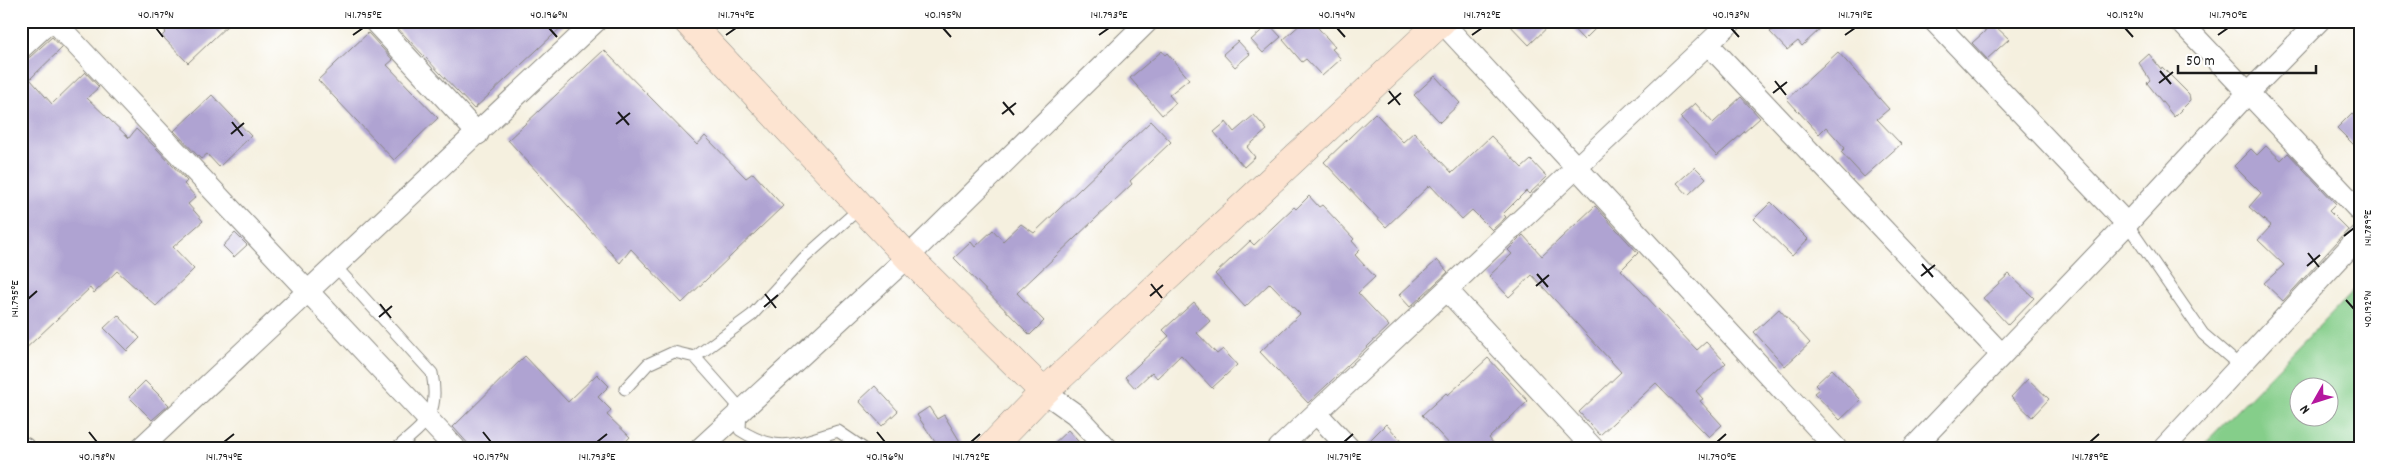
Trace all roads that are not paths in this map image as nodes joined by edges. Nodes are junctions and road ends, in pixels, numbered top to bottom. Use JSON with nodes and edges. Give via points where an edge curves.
{"nodes":[{"id":1,"x":50,"y":21,"type":"edge"},
{"id":2,"x":54,"y":21,"type":"edge"},
{"id":3,"x":374,"y":21,"type":"edge"},
{"id":4,"x":596,"y":21,"type":"edge"},
{"id":5,"x":687,"y":21,"type":"edge"},
{"id":6,"x":1148,"y":21,"type":"edge"},
{"id":7,"x":1441,"y":21,"type":"edge"},
{"id":8,"x":1732,"y":21,"type":"edge"},
{"id":9,"x":1934,"y":21,"type":"edge"},
{"id":10,"x":2180,"y":21,"type":"edge"},
{"id":11,"x":2319,"y":21,"type":"edge"},
{"id":12,"x":1708,"y":44,"type":"junction"},
{"id":13,"x":21,"y":48,"type":"edge"},
{"id":14,"x":2248,"y":93,"type":"junction"},
{"id":15,"x":478,"y":134,"type":"junction"},
{"id":16,"x":1578,"y":167,"type":"junction"},
{"id":17,"x":861,"y":207,"type":"junction"},
{"id":18,"x":2360,"y":211,"type":"edge"},
{"id":19,"x":2127,"y":224,"type":"junction"},
{"id":20,"x":2360,"y":236,"type":"edge"},
{"id":21,"x":908,"y":257,"type":"junction"},
{"id":22,"x":336,"y":267,"type":"junction"},
{"id":23,"x":1447,"y":290,"type":"junction"},
{"id":24,"x":309,"y":292,"type":"junction"},
{"id":25,"x":2002,"y":355,"type":"junction"},
{"id":26,"x":695,"y":357,"type":"junction"},
{"id":27,"x":2240,"y":366,"type":"junction"},
{"id":28,"x":625,"y":388,"type":"dead end"},
{"id":29,"x":1044,"y":392,"type":"junction"},
{"id":30,"x":741,"y":409,"type":"junction"},
{"id":31,"x":1316,"y":413,"type":"junction"},
{"id":32,"x":429,"y":420,"type":"junction"},
{"id":33,"x":141,"y":448,"type":"edge"},
{"id":34,"x":397,"y":448,"type":"edge"},
{"id":35,"x":454,"y":448,"type":"edge"},
{"id":36,"x":701,"y":448,"type":"edge"},
{"id":37,"x":863,"y":448,"type":"edge"},
{"id":38,"x":990,"y":448,"type":"edge"},
{"id":39,"x":1107,"y":448,"type":"edge"},
{"id":40,"x":1279,"y":448,"type":"edge"},
{"id":41,"x":1349,"y":448,"type":"edge"},
{"id":42,"x":1593,"y":448,"type":"edge"},
{"id":43,"x":1836,"y":448,"type":"edge"},
{"id":44,"x":1913,"y":448,"type":"edge"},
{"id":45,"x":2164,"y":448,"type":"edge"}],
"edges":[{"from":1,"to":13,"type":"street"},
{"from":2,"to":24,"type":"street"},
{"from":3,"to":15,"type":"street"},
{"from":4,"to":15,"type":"street"},
{"from":5,"to":17,"type":"street"},
{"from":6,"to":21,"type":"street"},
{"from":7,"to":16,"type":"street"},
{"from":7,"to":29,"type":"street"},
{"from":8,"to":12,"type":"street"},
{"from":9,"to":19,"type":"street"},
{"from":10,"to":14,"type":"street"},
{"from":11,"to":14,"type":"street"},
{"from":12,"to":16,"type":"street"},
{"from":12,"to":25,"type":"street"},
{"from":14,"to":18,"type":"street"},
{"from":14,"to":19,"type":"street"},
{"from":15,"to":22,"type":"street"},
{"from":16,"to":23,"type":"street"},
{"from":16,"to":43,"type":"street"},
{"from":17,"to":21,"type":"street"},
{"from":17,"to":26,"type":"lane","via":[[804,258],[752,315]]},
{"from":19,"to":25,"type":"street"},
{"from":19,"to":27,"type":"lane","via":[[2203,334]]},
{"from":20,"to":27,"type":"street"},
{"from":21,"to":29,"type":"street"},
{"from":21,"to":30,"type":"street"},
{"from":22,"to":24,"type":"street"},
{"from":22,"to":32,"type":"lane","via":[[432,373],[436,391]]},
{"from":23,"to":31,"type":"street"},
{"from":23,"to":42,"type":"street"},
{"from":24,"to":32,"type":"street"},
{"from":24,"to":33,"type":"street"},
{"from":25,"to":44,"type":"street"},
{"from":26,"to":28,"type":"lane","via":[[674,352],[648,364]]},
{"from":26,"to":30,"type":"lane"},
{"from":27,"to":45,"type":"street"},
{"from":29,"to":38,"type":"street"},
{"from":29,"to":39,"type":"street","via":[[1075,414]]},
{"from":30,"to":36,"type":"street"},
{"from":30,"to":37,"type":"lane","via":[[740,430],[759,442],[790,446],[838,431]]},
{"from":31,"to":40,"type":"street"},
{"from":31,"to":41,"type":"street"},
{"from":32,"to":34,"type":"lane"},
{"from":32,"to":35,"type":"street"}]}
